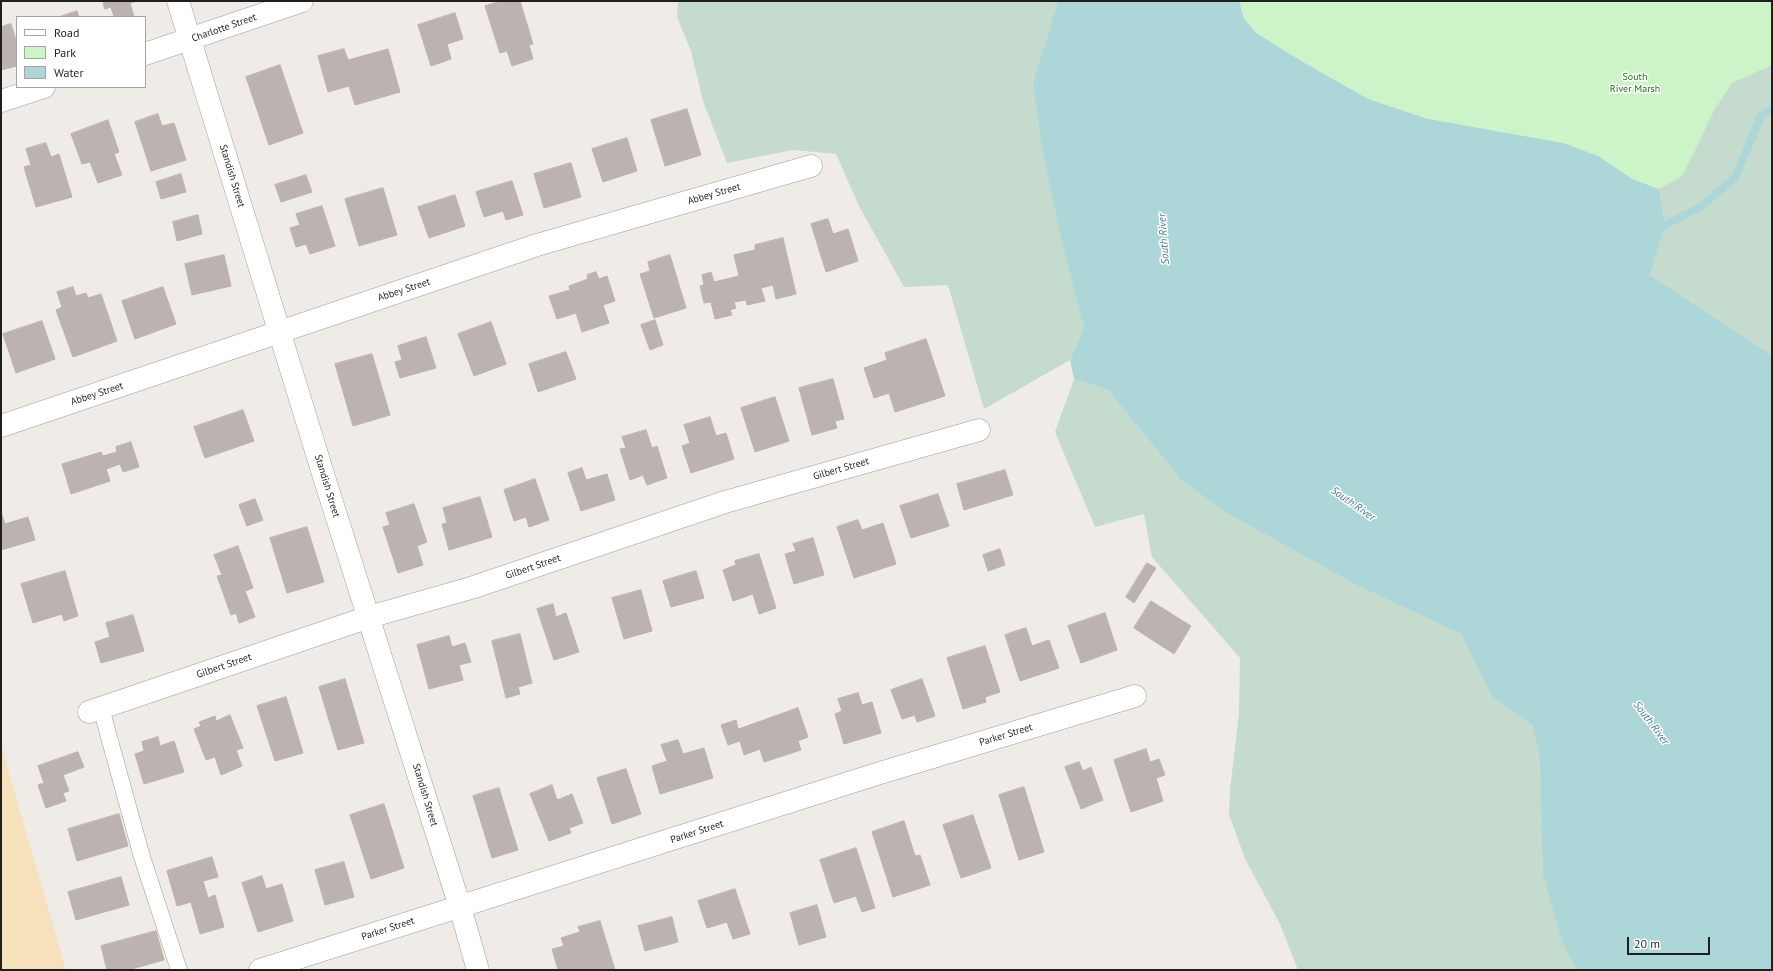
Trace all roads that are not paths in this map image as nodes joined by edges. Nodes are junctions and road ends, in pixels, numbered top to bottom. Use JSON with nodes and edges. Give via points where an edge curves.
{"nodes":[{"id":1,"x":178,"y":1,"type":"edge"},
{"id":2,"x":302,"y":1,"type":"edge"},
{"id":3,"x":190,"y":40,"type":"junction"},
{"id":4,"x":146,"y":54,"type":"edge"},
{"id":5,"x":41,"y":88,"type":"edge"},
{"id":6,"x":1,"y":101,"type":"edge"},
{"id":7,"x":811,"y":166,"type":"dead end"},
{"id":8,"x":280,"y":332,"type":"junction"},
{"id":9,"x":1,"y":426,"type":"edge"},
{"id":10,"x":978,"y":430,"type":"dead end"},
{"id":11,"x":369,"y":616,"type":"junction"},
{"id":12,"x":1135,"y":696,"type":"dead end"},
{"id":13,"x":95,"y":710,"type":"joint"},
{"id":14,"x":460,"y":907,"type":"junction"},
{"id":15,"x":179,"y":970,"type":"edge"},
{"id":16,"x":260,"y":970,"type":"edge"},
{"id":17,"x":478,"y":970,"type":"edge"}],
"edges":[{"from":1,"to":3,"type":"street","name":"Standish Street"},
{"from":2,"to":3,"type":"street","name":"Charlotte Street"},
{"from":3,"to":4,"type":"street","name":"Charlotte Street"},
{"from":3,"to":8,"type":"street","name":"Standish Street"},
{"from":5,"to":6,"type":"street"},
{"from":7,"to":8,"type":"street","name":"Abbey Street","via":[[537,245]]},
{"from":8,"to":9,"type":"street","name":"Abbey Street"},
{"from":8,"to":11,"type":"street","name":"Standish Street"},
{"from":10,"to":11,"type":"street","name":"Gilbert Street","via":[[725,502],[472,588]]},
{"from":11,"to":13,"type":"street","name":"Gilbert Street"},
{"from":11,"to":14,"type":"street","name":"Standish Street"},
{"from":12,"to":14,"type":"street","name":"Parker Street","via":[[880,773]]},
{"from":13,"to":15,"type":"lane"},
{"from":14,"to":16,"type":"street","name":"Parker Street"},
{"from":14,"to":17,"type":"street","name":"Standish Street"}]}
